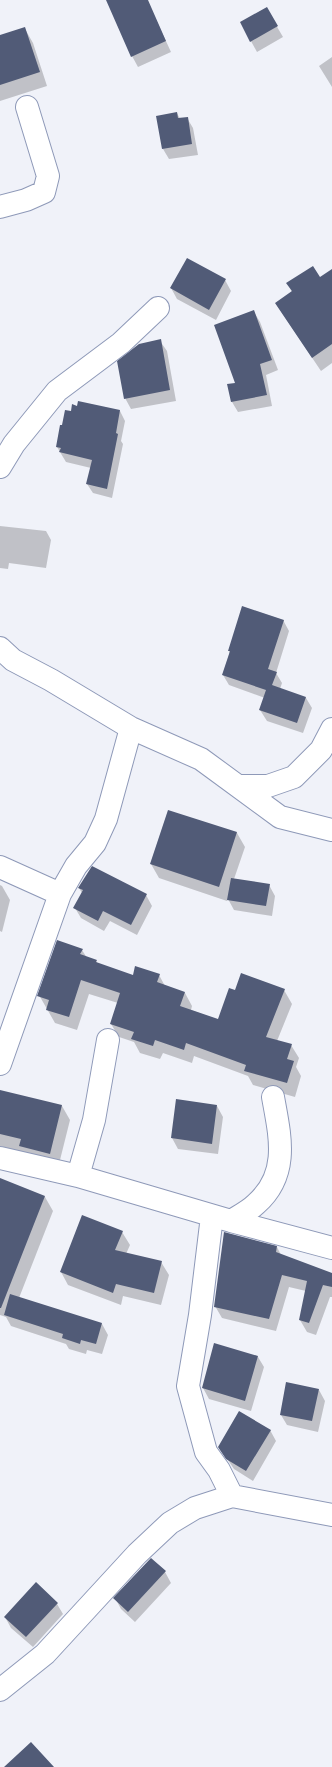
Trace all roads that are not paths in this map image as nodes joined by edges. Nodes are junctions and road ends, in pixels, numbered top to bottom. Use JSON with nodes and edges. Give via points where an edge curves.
{"nodes":[{"id":1,"x":27,"y":107,"type":"dead end"},
{"id":2,"x":0,"y":207,"type":"edge"},
{"id":3,"x":158,"y":308,"type":"dead end"},
{"id":4,"x":0,"y":467,"type":"edge"},
{"id":5,"x":0,"y":648,"type":"edge"},
{"id":6,"x":131,"y":728,"type":"junction"},
{"id":7,"x":332,"y":729,"type":"edge"},
{"id":8,"x":238,"y":786,"type":"junction"},
{"id":9,"x":332,"y":830,"type":"edge"},
{"id":10,"x":0,"y":867,"type":"edge"},
{"id":11,"x":60,"y":894,"type":"junction"},
{"id":12,"x":108,"y":1040,"type":"dead end"},
{"id":13,"x":0,"y":1064,"type":"edge"},
{"id":14,"x":273,"y":1097,"type":"dead end"},
{"id":15,"x":0,"y":1158,"type":"edge"},
{"id":16,"x":78,"y":1176,"type":"junction"},
{"id":17,"x":222,"y":1219,"type":"junction"},
{"id":18,"x":332,"y":1248,"type":"edge"},
{"id":19,"x":232,"y":1496,"type":"junction"},
{"id":20,"x":332,"y":1515,"type":"edge"},
{"id":21,"x":0,"y":1690,"type":"edge"}],
"edges":[{"from":1,"to":2,"type":"street","via":[[48,176],[44,192]]},
{"from":3,"to":4,"type":"street","via":[[121,343],[57,391],[14,444]]},
{"from":5,"to":6,"type":"street","via":[[13,660]]},
{"from":6,"to":8,"type":"street","via":[[201,759]]},
{"from":6,"to":11,"type":"street","via":[[106,819],[95,843],[76,866]]},
{"from":7,"to":8,"type":"street","via":[[321,750],[294,777],[268,786]]},
{"from":8,"to":9,"type":"street","via":[[280,817]]},
{"from":10,"to":11,"type":"street"},
{"from":11,"to":13,"type":"street"},
{"from":12,"to":16,"type":"street","via":[[94,1120]]},
{"from":14,"to":17,"type":"street","via":[[280,1139],[280,1166],[272,1184],[257,1204]]},
{"from":15,"to":16,"type":"street"},
{"from":16,"to":17,"type":"street"},
{"from":17,"to":18,"type":"street"},
{"from":17,"to":19,"type":"street","via":[[200,1315],[188,1386],[206,1452],[219,1470]]},
{"from":19,"to":20,"type":"street"},
{"from":19,"to":21,"type":"street","via":[[195,1508],[170,1523],[136,1554],[45,1654]]}]}
